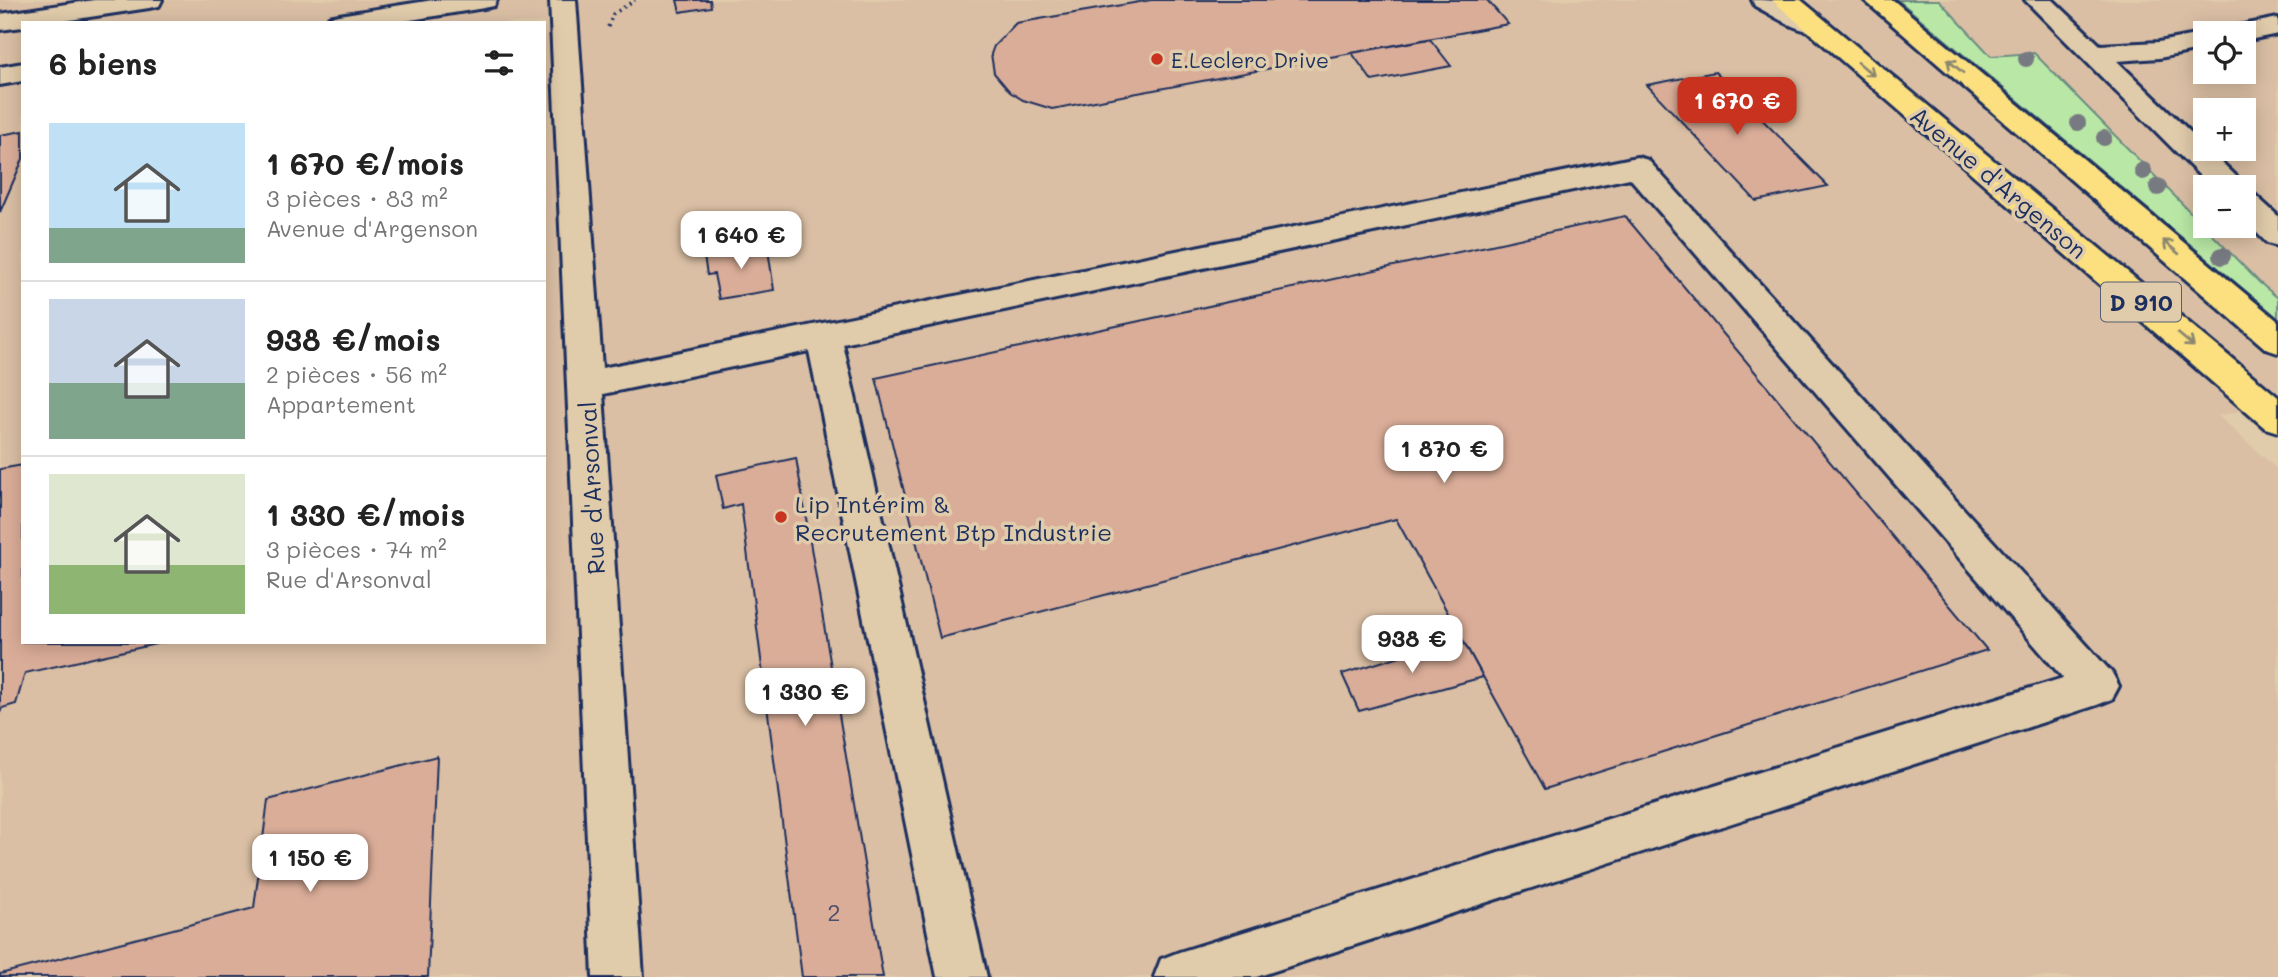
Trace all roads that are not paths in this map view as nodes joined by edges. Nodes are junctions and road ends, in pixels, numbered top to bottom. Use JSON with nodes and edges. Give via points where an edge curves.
{"nodes":[{"id":1,"x":149,"y":0,"type":"edge"},
{"id":2,"x":484,"y":0,"type":"edge"},
{"id":3,"x":563,"y":0,"type":"edge"},
{"id":4,"x":1765,"y":0,"type":"edge"},
{"id":5,"x":1785,"y":0,"type":"edge"},
{"id":6,"x":1877,"y":0,"type":"edge"},
{"id":7,"x":2038,"y":0,"type":"edge"},
{"id":8,"x":385,"y":8,"type":"edge"},
{"id":9,"x":345,"y":21,"type":"edge"},
{"id":10,"x":0,"y":22,"type":"edge"},
{"id":11,"x":1814,"y":25,"type":"junction"},
{"id":12,"x":2278,"y":26,"type":"edge"},
{"id":13,"x":2256,"y":30,"type":"edge"},
{"id":14,"x":2193,"y":43,"type":"edge"},
{"id":15,"x":2093,"y":54,"type":"junction"},
{"id":16,"x":21,"y":72,"type":"edge"},
{"id":17,"x":0,"y":76,"type":"edge"},
{"id":18,"x":2217,"y":175,"type":"edge"},
{"id":19,"x":2256,"y":214,"type":"edge"},
{"id":20,"x":2278,"y":236,"type":"edge"},
{"id":21,"x":823,"y":335,"type":"junction"},
{"id":22,"x":2278,"y":340,"type":"edge"},
{"id":23,"x":585,"y":385,"type":"junction"},
{"id":24,"x":2278,"y":418,"type":"edge"},
{"id":25,"x":618,"y":977,"type":"edge"},
{"id":26,"x":961,"y":977,"type":"edge"},
{"id":27,"x":1179,"y":977,"type":"edge"}],
"edges":[{"from":1,"to":10,"type":"street"},
{"from":2,"to":8,"type":"street"},
{"from":3,"to":23,"type":"street","name":"Rue d'Arsonval"},
{"from":4,"to":11,"type":"street"},
{"from":5,"to":11,"type":"main road","name":"Avenue d'Argenson","number":"D 910"},
{"from":22,"to":6,"type":"main road","number":"D 910","one_way":true},
{"from":7,"to":15,"type":"street"},
{"from":8,"to":9,"type":"street"},
{"from":11,"to":24,"type":"main road","name":"Avenue d'Argenson","number":"D 910","one_way":true},
{"from":12,"to":13,"type":"street"},
{"from":14,"to":15,"type":"street"},
{"from":15,"to":18,"type":"street"},
{"from":16,"to":17,"type":"street"},
{"from":19,"to":20,"type":"street"},
{"from":21,"to":23,"type":"street"},
{"from":21,"to":26,"type":"street"},
{"from":21,"to":27,"type":"street","via":[[1637,167],[2097,686]]},
{"from":23,"to":25,"type":"street","name":"Rue d'Arsonval"}]}
